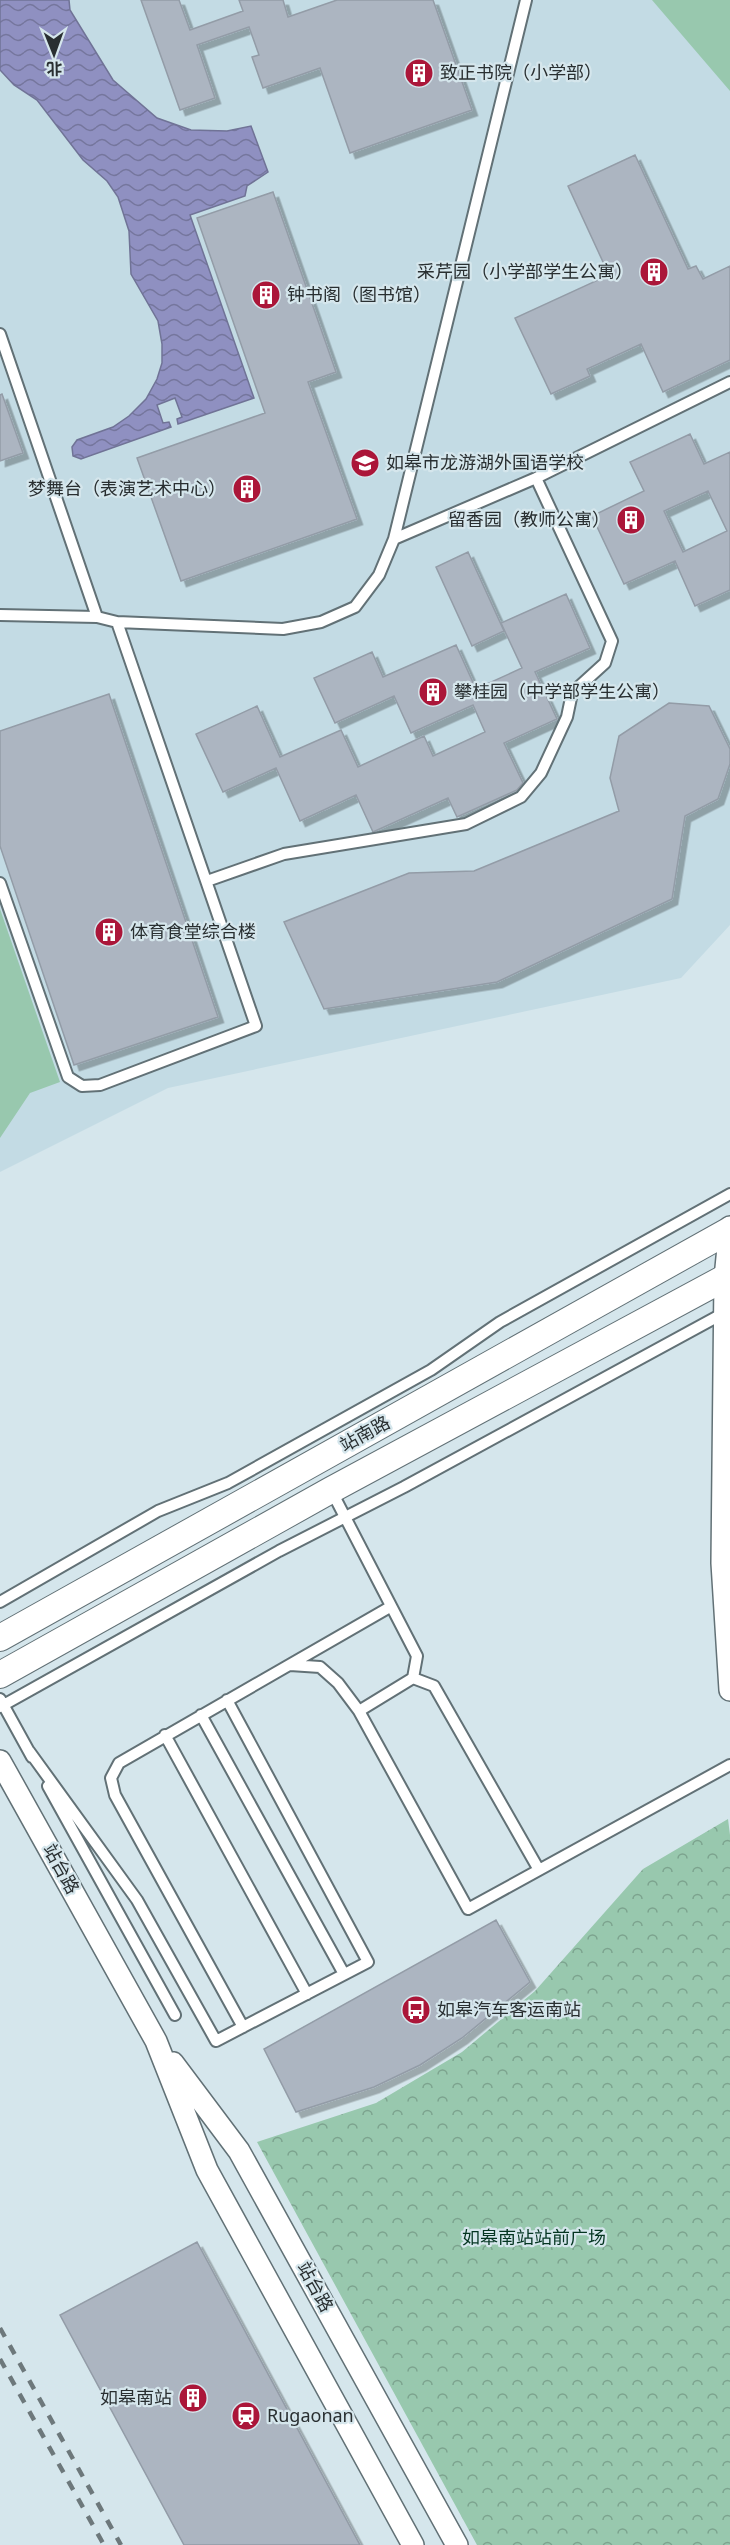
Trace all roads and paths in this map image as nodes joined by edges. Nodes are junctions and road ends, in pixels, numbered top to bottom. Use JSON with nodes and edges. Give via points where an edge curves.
{"nodes":[{"id":1,"x":526,"y":0,"type":"edge"},
{"id":2,"x":0,"y":334,"type":"edge"},
{"id":3,"x":730,"y":382,"type":"edge"},
{"id":4,"x":536,"y":478,"type":"junction"},
{"id":5,"x":394,"y":539,"type":"junction"},
{"id":6,"x":0,"y":615,"type":"edge"},
{"id":7,"x":97,"y":617,"type":"junction"},
{"id":8,"x":117,"y":622,"type":"junction"},
{"id":9,"x":207,"y":881,"type":"junction"},
{"id":10,"x":0,"y":883,"type":"edge"},
{"id":11,"x":730,"y":1194,"type":"edge"},
{"id":12,"x":730,"y":1229,"type":"edge"},
{"id":13,"x":727,"y":1276,"type":"edge"},
{"id":14,"x":727,"y":1312,"type":"edge"},
{"id":15,"x":331,"y":1490,"type":"junction"},
{"id":16,"x":344,"y":1519,"type":"junction"},
{"id":17,"x":0,"y":1602,"type":"edge"},
{"id":18,"x":390,"y":1607,"type":"junction"},
{"id":19,"x":0,"y":1638,"type":"edge"},
{"id":20,"x":290,"y":1665,"type":"junction"},
{"id":21,"x":0,"y":1675,"type":"edge"},
{"id":22,"x":413,"y":1678,"type":"junction"},
{"id":23,"x":730,"y":1690,"type":"edge"},
{"id":24,"x":226,"y":1700,"type":"junction"},
{"id":25,"x":1,"y":1704,"type":"edge"},
{"id":26,"x":359,"y":1711,"type":"junction"},
{"id":27,"x":201,"y":1715,"type":"junction"},
{"id":28,"x":165,"y":1735,"type":"junction"},
{"id":29,"x":29,"y":1751,"type":"junction"},
{"id":30,"x":0,"y":1761,"type":"edge"},
{"id":31,"x":730,"y":1765,"type":"edge"},
{"id":32,"x":539,"y":1870,"type":"junction"},
{"id":33,"x":344,"y":1974,"type":"junction"},
{"id":34,"x":307,"y":1994,"type":"junction"},
{"id":35,"x":176,"y":2015,"type":"dead end"},
{"id":36,"x":243,"y":2027,"type":"junction"},
{"id":37,"x":156,"y":2041,"type":"junction"},
{"id":38,"x":413,"y":2545,"type":"edge"},
{"id":39,"x":457,"y":2545,"type":"edge"}],
"edges":[{"from":1,"to":5,"type":"lane"},
{"from":2,"to":7,"type":"lane"},
{"from":3,"to":4,"type":"lane"},
{"from":4,"to":5,"type":"lane"},
{"from":4,"to":9,"type":"lane","via":[[612,641],[605,663],[572,693],[557,740],[541,773],[528,789],[521,797],[466,824],[285,854]]},
{"from":5,"to":8,"type":"lane","via":[[379,575],[355,607],[321,622],[284,629]]},
{"from":6,"to":7,"type":"lane"},
{"from":7,"to":8,"type":"lane"},
{"from":8,"to":9,"type":"lane"},
{"from":9,"to":10,"type":"lane","via":[[256,1026],[100,1084],[82,1086],[68,1077]]},
{"from":11,"to":17,"type":"lane","via":[[500,1322],[410,1382],[228,1483],[158,1510]]},
{"from":12,"to":13,"type":"street"},
{"from":12,"to":19,"type":"street","name":"站南路"},
{"from":13,"to":14,"type":"street"},
{"from":13,"to":15,"type":"street","name":"站南路"},
{"from":14,"to":16,"type":"lane"},
{"from":14,"to":23,"type":"street","via":[[722,1563]]},
{"from":15,"to":16,"type":"lane"},
{"from":15,"to":21,"type":"street","name":"站南路"},
{"from":16,"to":18,"type":"lane"},
{"from":16,"to":25,"type":"lane"},
{"from":18,"to":20,"type":"lane"},
{"from":18,"to":22,"type":"lane","via":[[417,1656]]},
{"from":20,"to":24,"type":"lane"},
{"from":20,"to":26,"type":"lane","via":[[320,1668],[338,1683]]},
{"from":22,"to":26,"type":"lane"},
{"from":22,"to":32,"type":"lane","via":[[434,1686]]},
{"from":24,"to":27,"type":"lane"},
{"from":24,"to":33,"type":"lane","via":[[368,1962]]},
{"from":25,"to":29,"type":"lane"},
{"from":26,"to":32,"type":"lane","via":[[468,1909]]},
{"from":27,"to":28,"type":"lane"},
{"from":27,"to":33,"type":"lane"},
{"from":28,"to":34,"type":"lane"},
{"from":28,"to":36,"type":"lane","via":[[119,1763],[111,1778],[114,1795]]},
{"from":29,"to":35,"type":"lane"},
{"from":29,"to":36,"type":"lane","via":[[137,1900],[216,2041]]},
{"from":30,"to":37,"type":"street","name":"站台路"},
{"from":31,"to":32,"type":"lane"},
{"from":33,"to":34,"type":"lane"},
{"from":34,"to":36,"type":"lane"},
{"from":37,"to":38,"type":"street","name":"站台路","via":[[207,2170]]},
{"from":37,"to":39,"type":"street","name":"站台路","via":[[239,2151]]}]}
